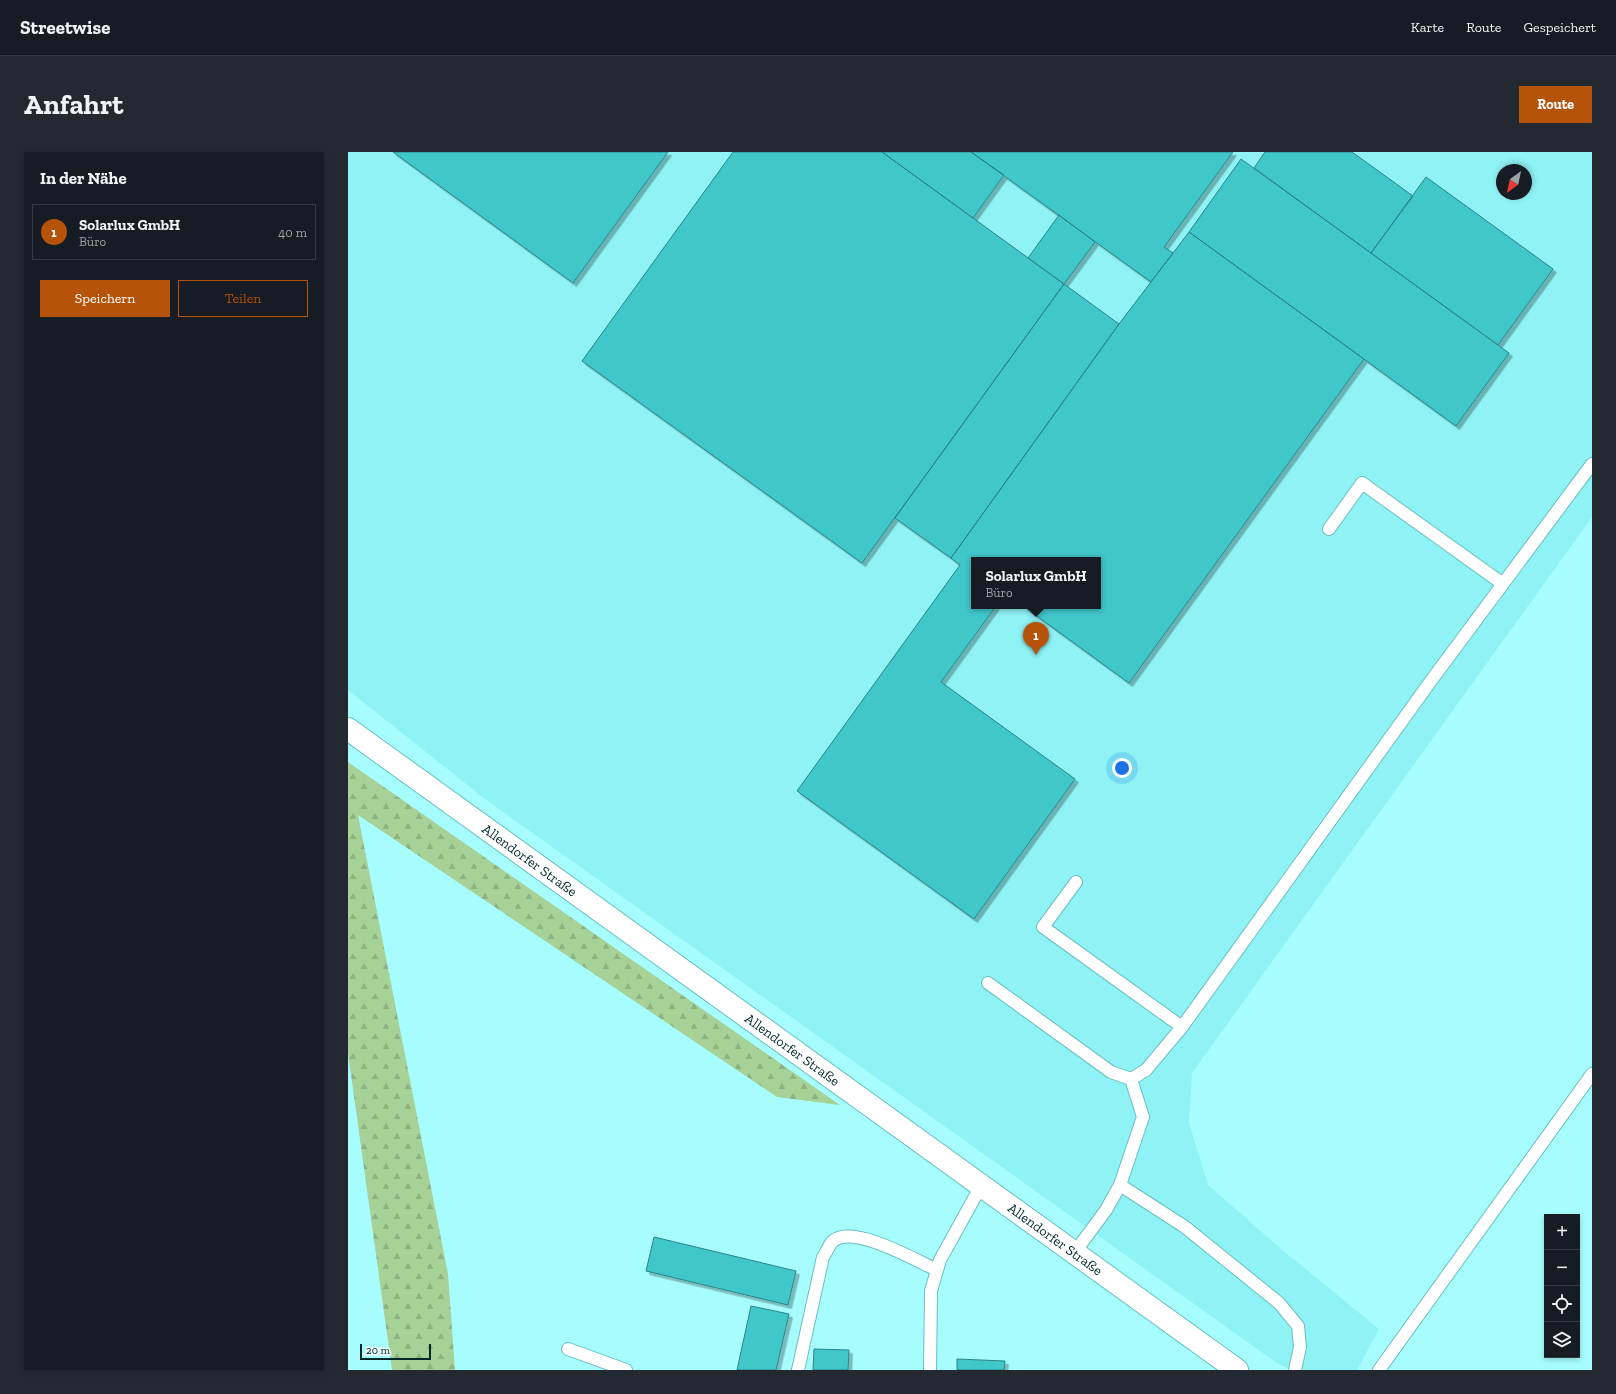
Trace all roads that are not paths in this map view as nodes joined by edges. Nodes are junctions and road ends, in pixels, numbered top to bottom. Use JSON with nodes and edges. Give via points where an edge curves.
{"nodes":[{"id":1,"x":1592,"y":464,"type":"edge"},
{"id":2,"x":1329,"y":529,"type":"dead end"},
{"id":3,"x":1503,"y":584,"type":"junction"},
{"id":4,"x":348,"y":729,"type":"edge"},
{"id":5,"x":1076,"y":882,"type":"dead end"},
{"id":6,"x":988,"y":983,"type":"dead end"},
{"id":7,"x":1182,"y":1026,"type":"junction"},
{"id":8,"x":1592,"y":1074,"type":"edge"},
{"id":9,"x":1132,"y":1079,"type":"junction"},
{"id":10,"x":1120,"y":1185,"type":"junction"},
{"id":11,"x":981,"y":1186,"type":"junction"},
{"id":12,"x":1075,"y":1252,"type":"junction"},
{"id":13,"x":937,"y":1270,"type":"junction"},
{"id":14,"x":568,"y":1349,"type":"dead end"},
{"id":15,"x":626,"y":1370,"type":"edge"},
{"id":16,"x":798,"y":1370,"type":"edge"},
{"id":17,"x":930,"y":1370,"type":"edge"},
{"id":18,"x":1237,"y":1370,"type":"edge"},
{"id":19,"x":1296,"y":1370,"type":"edge"},
{"id":20,"x":1379,"y":1370,"type":"edge"}],
"edges":[{"from":1,"to":3,"type":"lane"},
{"from":2,"to":3,"type":"lane","via":[[1362,483]]},
{"from":3,"to":7,"type":"lane"},
{"from":4,"to":11,"type":"main road","name":"Allendorfer Straße"},
{"from":5,"to":7,"type":"lane","via":[[1043,927]]},
{"from":6,"to":9,"type":"lane","via":[[1110,1072]]},
{"from":7,"to":9,"type":"lane","via":[[1146,1070]]},
{"from":8,"to":20,"type":"lane"},
{"from":9,"to":10,"type":"lane","via":[[1142,1117]]},
{"from":10,"to":12,"type":"lane","via":[[1106,1210]]},
{"from":10,"to":19,"type":"lane","via":[[1185,1226],[1279,1303],[1298,1326],[1300,1347]]},
{"from":11,"to":12,"type":"main road","name":"Allendorfer Straße"},
{"from":11,"to":13,"type":"lane"},
{"from":12,"to":18,"type":"main road","name":"Allendorfer Straße"},
{"from":13,"to":16,"type":"lane","via":[[869,1239],[850,1235],[833,1241],[823,1257]]},
{"from":13,"to":17,"type":"lane","via":[[931,1291]]},
{"from":14,"to":15,"type":"lane"}]}
